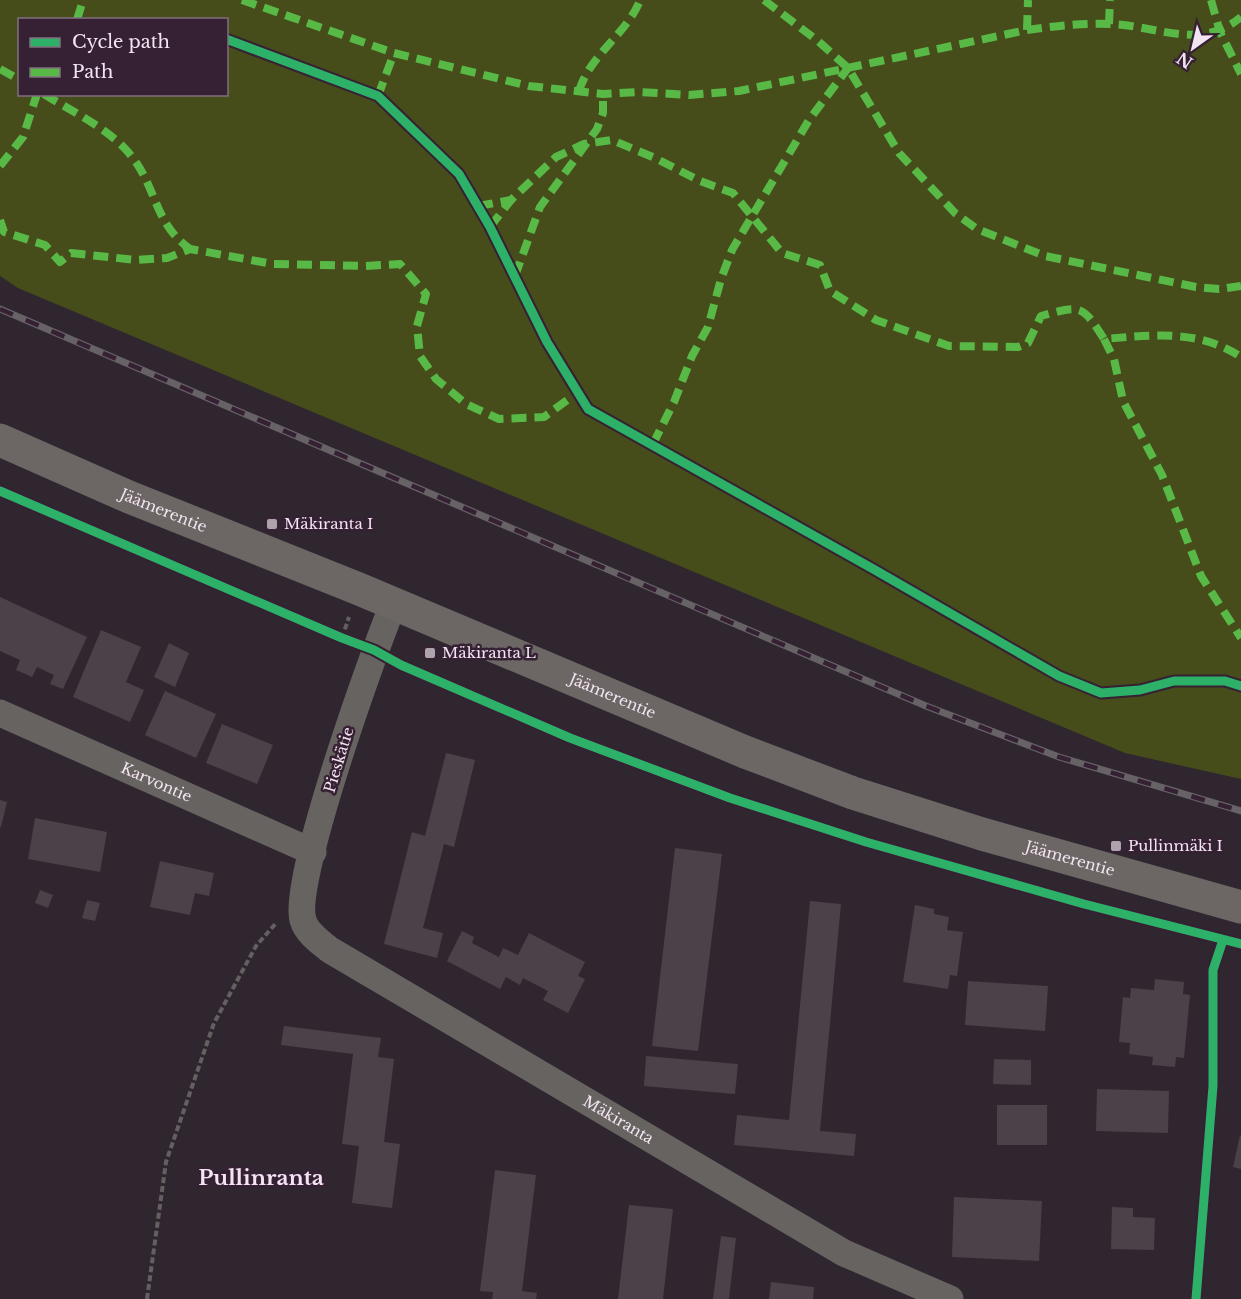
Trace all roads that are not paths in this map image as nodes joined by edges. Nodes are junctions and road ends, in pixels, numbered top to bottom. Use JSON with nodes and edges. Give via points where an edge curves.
{"nodes":[{"id":1,"x":0,"y":440,"type":"edge"},
{"id":2,"x":393,"y":605,"type":"junction"},
{"id":3,"x":0,"y":713,"type":"edge"},
{"id":4,"x":313,"y":852,"type":"junction"},
{"id":5,"x":1241,"y":907,"type":"edge"},
{"id":6,"x":302,"y":909,"type":"joint"},
{"id":7,"x":950,"y":1299,"type":"edge"}],
"edges":[{"from":1,"to":2,"type":"main road","name":"Jäämerentie"},
{"from":2,"to":4,"type":"street","name":"Pieskätie","via":[[374,650]]},
{"from":2,"to":5,"type":"main road","name":"Jäämerentie","via":[[745,752],[853,792],[982,834]]},
{"from":3,"to":4,"type":"street","name":"Karvontie"},
{"from":4,"to":6,"type":"street","name":"Pieskätie"},
{"from":6,"to":7,"type":"street","name":"Mäkiranta","via":[[314,936],[330,950],[834,1246]]}]}
